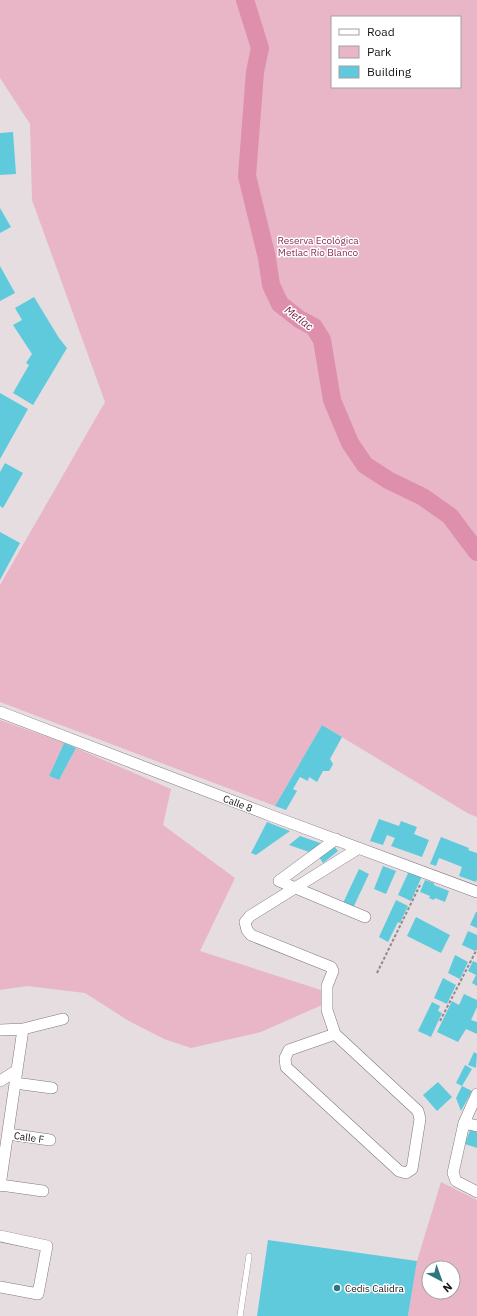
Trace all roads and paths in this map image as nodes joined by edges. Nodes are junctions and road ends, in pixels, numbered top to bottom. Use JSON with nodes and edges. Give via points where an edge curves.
{"nodes":[{"id":1,"x":0,"y":712,"type":"edge"},
{"id":2,"x":336,"y":839,"type":"junction"},
{"id":3,"x":359,"y":848,"type":"junction"},
{"id":4,"x":426,"y":873,"type":"junction"},
{"id":5,"x":294,"y":888,"type":"junction"},
{"id":6,"x":477,"y":892,"type":"edge"},
{"id":7,"x":365,"y":917,"type":"dead end"},
{"id":8,"x":477,"y":949,"type":"edge"},
{"id":9,"x":377,"y":973,"type":"dead end"},
{"id":10,"x":63,"y":1019,"type":"dead end"},
{"id":11,"x":440,"y":1021,"type":"dead end"},
{"id":12,"x":23,"y":1029,"type":"junction"},
{"id":13,"x":0,"y":1030,"type":"edge"},
{"id":14,"x":335,"y":1034,"type":"junction"},
{"id":15,"x":16,"y":1071,"type":"junction"},
{"id":16,"x":0,"y":1081,"type":"edge"},
{"id":17,"x":15,"y":1083,"type":"junction"},
{"id":18,"x":52,"y":1088,"type":"dead end"},
{"id":19,"x":477,"y":1094,"type":"edge"},
{"id":20,"x":464,"y":1123,"type":"junction"},
{"id":21,"x":477,"y":1126,"type":"edge"},
{"id":22,"x":8,"y":1134,"type":"junction"},
{"id":23,"x":50,"y":1140,"type":"dead end"},
{"id":24,"x":0,"y":1186,"type":"edge"},
{"id":25,"x":43,"y":1191,"type":"dead end"},
{"id":26,"x":477,"y":1192,"type":"edge"},
{"id":27,"x":0,"y":1236,"type":"edge"},
{"id":28,"x":249,"y":1256,"type":"dead end"},
{"id":29,"x":0,"y":1287,"type":"edge"},
{"id":30,"x":240,"y":1316,"type":"edge"}],
"edges":[{"from":1,"to":2,"type":"street","name":"Calle 8"},
{"from":2,"to":3,"type":"street","name":"Calle 8"},
{"from":2,"to":5,"type":"street","via":[[278,881]]},
{"from":3,"to":4,"type":"street","name":"Calle 8"},
{"from":3,"to":5,"type":"street"},
{"from":4,"to":6,"type":"street","name":"Calle 8"},
{"from":4,"to":9,"type":"path"},
{"from":5,"to":7,"type":"street"},
{"from":5,"to":14,"type":"street","via":[[250,916],[245,922],[247,930],[251,935],[331,967],[333,971],[327,986],[326,1010]]},
{"from":8,"to":11,"type":"path"},
{"from":10,"to":12,"type":"street"},
{"from":12,"to":13,"type":"street"},
{"from":12,"to":15,"type":"street"},
{"from":14,"to":14,"type":"street","via":[[418,1111],[420,1119],[412,1169],[406,1173],[399,1171],[286,1067],[284,1058],[289,1050]]},
{"from":15,"to":16,"type":"street"},
{"from":15,"to":17,"type":"street"},
{"from":17,"to":18,"type":"street"},
{"from":17,"to":22,"type":"street"},
{"from":19,"to":20,"type":"street"},
{"from":20,"to":21,"type":"street"},
{"from":20,"to":26,"type":"street","via":[[453,1173],[456,1181]]},
{"from":22,"to":23,"type":"street","name":"Calle F"},
{"from":22,"to":24,"type":"street"},
{"from":24,"to":25,"type":"street"},
{"from":27,"to":29,"type":"street","via":[[47,1246],[38,1294]]},
{"from":28,"to":30,"type":"lane"}]}
